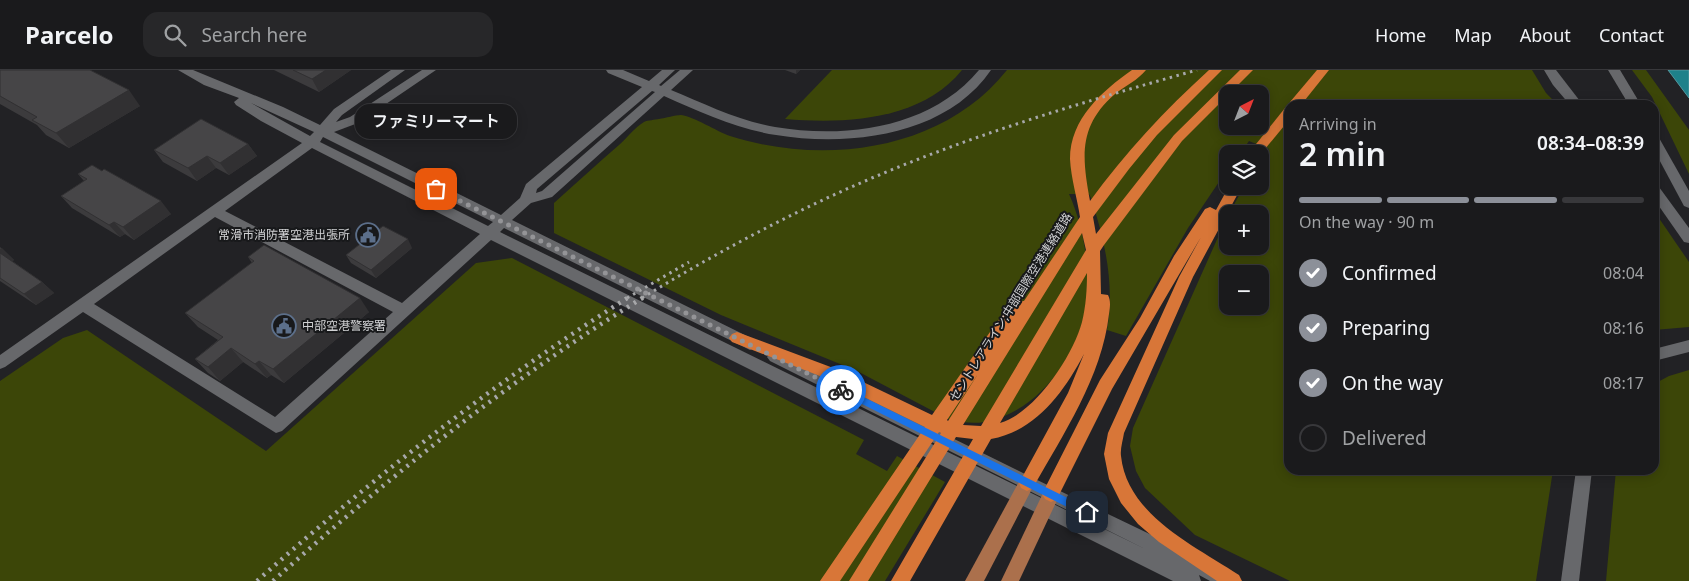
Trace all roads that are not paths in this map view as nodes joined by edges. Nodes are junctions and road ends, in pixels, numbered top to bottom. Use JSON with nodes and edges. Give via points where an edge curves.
{"nodes":[{"id":1,"x":184,"y":70,"type":"edge"},
{"id":2,"x":430,"y":70,"type":"edge"},
{"id":3,"x":612,"y":70,"type":"edge"},
{"id":4,"x":669,"y":70,"type":"edge"},
{"id":5,"x":686,"y":70,"type":"edge"},
{"id":6,"x":985,"y":70,"type":"edge"},
{"id":7,"x":1140,"y":70,"type":"edge"},
{"id":8,"x":1216,"y":70,"type":"edge"},
{"id":9,"x":1247,"y":70,"type":"edge"},
{"id":10,"x":1323,"y":70,"type":"edge"},
{"id":11,"x":1550,"y":70,"type":"edge"},
{"id":12,"x":1608,"y":70,"type":"edge"},
{"id":13,"x":1614,"y":70,"type":"edge"},
{"id":14,"x":396,"y":72,"type":"edge"},
{"id":15,"x":1556,"y":76,"type":"edge"},
{"id":16,"x":381,"y":82,"type":"junction"},
{"id":17,"x":1624,"y":86,"type":"junction"},
{"id":18,"x":657,"y":88,"type":"junction"},
{"id":19,"x":396,"y":94,"type":"junction"},
{"id":20,"x":1298,"y":100,"type":"edge"},
{"id":21,"x":1573,"y":100,"type":"edge"},
{"id":22,"x":1632,"y":100,"type":"edge"},
{"id":23,"x":1284,"y":117,"type":"edge"},
{"id":24,"x":318,"y":136,"type":"junction"},
{"id":25,"x":1262,"y":145,"type":"edge"},
{"id":26,"x":1659,"y":149,"type":"edge"},
{"id":27,"x":1223,"y":195,"type":"edge"},
{"id":28,"x":1231,"y":195,"type":"edge"},
{"id":29,"x":1659,"y":197,"type":"edge"},
{"id":30,"x":1689,"y":203,"type":"edge"},
{"id":31,"x":214,"y":212,"type":"junction"},
{"id":32,"x":496,"y":227,"type":"junction"},
{"id":33,"x":1689,"y":238,"type":"edge"},
{"id":34,"x":1093,"y":254,"type":"junction"},
{"id":35,"x":1057,"y":260,"type":"junction"},
{"id":36,"x":82,"y":304,"type":"junction"},
{"id":37,"x":404,"y":311,"type":"junction"},
{"id":38,"x":738,"y":338,"type":"junction"},
{"id":39,"x":1689,"y":346,"type":"edge"},
{"id":40,"x":1659,"y":353,"type":"edge"},
{"id":41,"x":0,"y":363,"type":"edge"},
{"id":42,"x":1583,"y":475,"type":"edge"},
{"id":43,"x":1023,"y":490,"type":"junction"},
{"id":44,"x":1048,"y":502,"type":"junction"},
{"id":45,"x":829,"y":581,"type":"edge"},
{"id":46,"x":858,"y":581,"type":"edge"},
{"id":47,"x":900,"y":581,"type":"edge"},
{"id":48,"x":974,"y":581,"type":"edge"},
{"id":49,"x":1010,"y":581,"type":"edge"},
{"id":50,"x":1192,"y":581,"type":"edge"},
{"id":51,"x":1229,"y":581,"type":"edge"},
{"id":52,"x":1232,"y":581,"type":"edge"},
{"id":53,"x":1570,"y":581,"type":"edge"}],
"edges":[{"from":1,"to":24,"type":"street","via":[[265,118]]},
{"from":2,"to":19,"type":"street"},
{"from":3,"to":18,"type":"street"},
{"from":4,"to":18,"type":"street"},
{"from":5,"to":18,"type":"street"},
{"from":6,"to":18,"type":"street","via":[[961,96],[924,116],[876,131],[847,135],[778,132]]},
{"from":7,"to":34,"type":"highway","via":[[1096,105],[1080,135],[1078,168]]},
{"from":8,"to":35,"type":"highway","name":"セントレアライン;中部国際空港連絡道路","via":[[1128,162],[1096,201]]},
{"from":9,"to":47,"type":"highway","via":[[1178,138],[1099,241]]},
{"from":10,"to":20,"type":"highway"},
{"from":11,"to":15,"type":"street"},
{"from":12,"to":17,"type":"street"},
{"from":13,"to":17,"type":"street"},
{"from":14,"to":16,"type":"street"},
{"from":15,"to":21,"type":"street"},
{"from":16,"to":19,"type":"street","via":[[393,81]]},
{"from":16,"to":24,"type":"street","via":[[338,112]]},
{"from":17,"to":22,"type":"street"},
{"from":18,"to":32,"type":"street","via":[[547,194],[526,200]]},
{"from":19,"to":24,"type":"street","via":[[354,120]]},
{"from":23,"to":25,"type":"highway"},
{"from":24,"to":31,"type":"street"},
{"from":24,"to":32,"type":"street"},
{"from":26,"to":30,"type":"street"},
{"from":27,"to":44,"type":"highway","via":[[1179,260],[1106,384]]},
{"from":28,"to":52,"type":"highway","via":[[1186,277],[1116,433],[1112,454],[1117,479],[1127,498],[1144,518]]},
{"from":29,"to":33,"type":"street"},
{"from":31,"to":36,"type":"street"},
{"from":31,"to":37,"type":"street"},
{"from":32,"to":37,"type":"street"},
{"from":32,"to":38,"type":"street"},
{"from":32,"to":43,"type":"street"},
{"from":34,"to":38,"type":"highway","via":[[1093,314],[1073,363],[1037,407],[1022,421],[1001,431],[960,431],[926,421],[805,362]]},
{"from":34,"to":43,"type":"highway","via":[[1102,278],[1104,297],[1098,338],[1088,366]]},
{"from":35,"to":45,"type":"highway","via":[[1002,326]]},
{"from":35,"to":46,"type":"highway","name":"セントレアライン;中部国際空港連絡道路"},
{"from":36,"to":37,"type":"street","via":[[276,426]]},
{"from":36,"to":41,"type":"street"},
{"from":38,"to":43,"type":"street"},
{"from":39,"to":40,"type":"street"},
{"from":42,"to":53,"type":"street"},
{"from":43,"to":44,"type":"street"},
{"from":43,"to":48,"type":"main road"},
{"from":44,"to":49,"type":"main road"},
{"from":44,"to":50,"type":"street"},
{"from":44,"to":51,"type":"street"}]}
